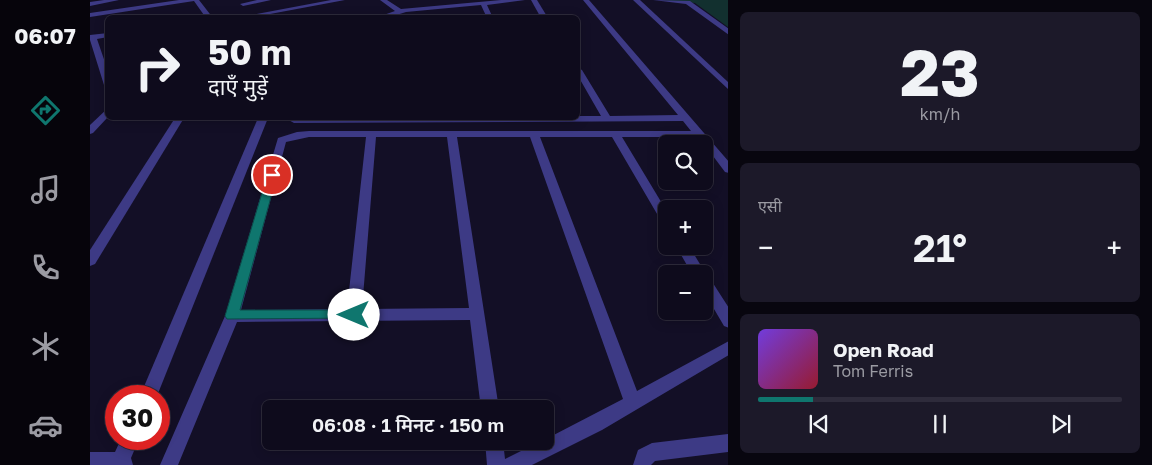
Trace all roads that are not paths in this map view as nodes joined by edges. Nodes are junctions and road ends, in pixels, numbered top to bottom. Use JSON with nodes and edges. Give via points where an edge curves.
{"nodes":[{"id":1,"x":116,"y":0,"type":"edge"},
{"id":2,"x":191,"y":0,"type":"edge"},
{"id":3,"x":196,"y":0,"type":"edge"},
{"id":4,"x":268,"y":0,"type":"edge"},
{"id":5,"x":342,"y":0,"type":"edge"},
{"id":6,"x":382,"y":0,"type":"edge"},
{"id":7,"x":522,"y":0,"type":"edge"},
{"id":8,"x":534,"y":0,"type":"edge"},
{"id":9,"x":586,"y":0,"type":"edge"},
{"id":10,"x":636,"y":0,"type":"edge"},
{"id":11,"x":656,"y":0,"type":"edge"},
{"id":12,"x":242,"y":2,"type":"edge"},
{"id":13,"x":154,"y":3,"type":"edge"},
{"id":14,"x":90,"y":4,"type":"edge"},
{"id":15,"x":484,"y":4,"type":"junction"},
{"id":16,"x":432,"y":7,"type":"junction"},
{"id":17,"x":399,"y":11,"type":"junction"},
{"id":18,"x":90,"y":15,"type":"edge"},
{"id":19,"x":208,"y":15,"type":"edge"},
{"id":20,"x":254,"y":15,"type":"edge"},
{"id":21,"x":263,"y":15,"type":"edge"},
{"id":22,"x":387,"y":15,"type":"edge"},
{"id":23,"x":433,"y":15,"type":"edge"},
{"id":24,"x":489,"y":15,"type":"edge"},
{"id":25,"x":543,"y":15,"type":"edge"},
{"id":26,"x":728,"y":33,"type":"edge"},
{"id":27,"x":105,"y":36,"type":"edge"},
{"id":28,"x":92,"y":38,"type":"edge"},
{"id":29,"x":105,"y":51,"type":"edge"},
{"id":30,"x":97,"y":52,"type":"junction"},
{"id":31,"x":105,"y":68,"type":"edge"},
{"id":32,"x":580,"y":73,"type":"edge"},
{"id":33,"x":728,"y":88,"type":"edge"},
{"id":34,"x":105,"y":111,"type":"edge"},
{"id":35,"x":90,"y":114,"type":"edge"},
{"id":36,"x":105,"y":114,"type":"edge"},
{"id":37,"x":580,"y":118,"type":"edge"},
{"id":38,"x":607,"y":118,"type":"junction"},
{"id":39,"x":684,"y":118,"type":"junction"},
{"id":40,"x":178,"y":120,"type":"edge"},
{"id":41,"x":263,"y":120,"type":"edge"},
{"id":42,"x":494,"y":120,"type":"edge"},
{"id":43,"x":90,"y":131,"type":"edge"},
{"id":44,"x":615,"y":134,"type":"junction"},
{"id":45,"x":698,"y":134,"type":"junction"},
{"id":46,"x":499,"y":135,"type":"junction"},
{"id":47,"x":534,"y":135,"type":"junction"},
{"id":48,"x":371,"y":136,"type":"junction"},
{"id":49,"x":452,"y":136,"type":"junction"},
{"id":50,"x":728,"y":170,"type":"edge"},
{"id":51,"x":658,"y":206,"type":"edge"},
{"id":52,"x":90,"y":261,"type":"edge"},
{"id":53,"x":713,"y":296,"type":"edge"},
{"id":54,"x":478,"y":314,"type":"junction"},
{"id":55,"x":354,"y":315,"type":"junction"},
{"id":56,"x":232,"y":316,"type":"junction"},
{"id":57,"x":728,"y":322,"type":"edge"},
{"id":58,"x":728,"y":347,"type":"edge"},
{"id":59,"x":153,"y":385,"type":"edge"},
{"id":60,"x":489,"y":400,"type":"edge"},
{"id":61,"x":633,"y":403,"type":"junction"},
{"id":62,"x":728,"y":443,"type":"edge"},
{"id":63,"x":126,"y":450,"type":"edge"},
{"id":64,"x":495,"y":450,"type":"edge"},
{"id":65,"x":90,"y":461,"type":"edge"},
{"id":66,"x":122,"y":463,"type":"edge"},
{"id":67,"x":169,"y":465,"type":"edge"},
{"id":68,"x":496,"y":465,"type":"edge"},
{"id":69,"x":512,"y":465,"type":"edge"},
{"id":70,"x":642,"y":465,"type":"edge"}],
"edges":[{"from":1,"to":14,"type":"street"},
{"from":2,"to":13,"type":"street"},
{"from":3,"to":19,"type":"street"},
{"from":4,"to":12,"type":"street"},
{"from":5,"to":21,"type":"street"},
{"from":6,"to":17,"type":"street"},
{"from":7,"to":15,"type":"street"},
{"from":8,"to":25,"type":"street"},
{"from":9,"to":39,"type":"street"},
{"from":10,"to":33,"type":"street"},
{"from":11,"to":26,"type":"street","via":[[688,2]]},
{"from":12,"to":20,"type":"street"},
{"from":13,"to":18,"type":"street"},
{"from":15,"to":16,"type":"street"},
{"from":15,"to":24,"type":"street"},
{"from":16,"to":17,"type":"street"},
{"from":16,"to":23,"type":"street"},
{"from":17,"to":22,"type":"street"},
{"from":27,"to":28,"type":"street"},
{"from":28,"to":30,"type":"street"},
{"from":29,"to":30,"type":"street"},
{"from":30,"to":31,"type":"street"},
{"from":32,"to":38,"type":"street"},
{"from":34,"to":35,"type":"street"},
{"from":36,"to":43,"type":"street"},
{"from":37,"to":38,"type":"street"},
{"from":38,"to":39,"type":"street"},
{"from":39,"to":45,"type":"street"},
{"from":40,"to":52,"type":"street"},
{"from":41,"to":59,"type":"street"},
{"from":42,"to":46,"type":"street"},
{"from":44,"to":45,"type":"street"},
{"from":44,"to":47,"type":"street"},
{"from":44,"to":51,"type":"street"},
{"from":45,"to":50,"type":"street"},
{"from":46,"to":47,"type":"street"},
{"from":46,"to":49,"type":"street"},
{"from":47,"to":61,"type":"street"},
{"from":48,"to":49,"type":"street"},
{"from":48,"to":55,"type":"street"},
{"from":48,"to":56,"type":"street","via":[[297,135],[282,140]]},
{"from":49,"to":54,"type":"street"},
{"from":53,"to":57,"type":"street"},
{"from":54,"to":55,"type":"street"},
{"from":54,"to":60,"type":"street"},
{"from":55,"to":56,"type":"street"},
{"from":56,"to":67,"type":"street"},
{"from":58,"to":61,"type":"street"},
{"from":61,"to":69,"type":"street"},
{"from":62,"to":70,"type":"street","via":[[652,452],[644,456]]},
{"from":63,"to":66,"type":"street"},
{"from":64,"to":68,"type":"street"},
{"from":65,"to":66,"type":"street"}]}
